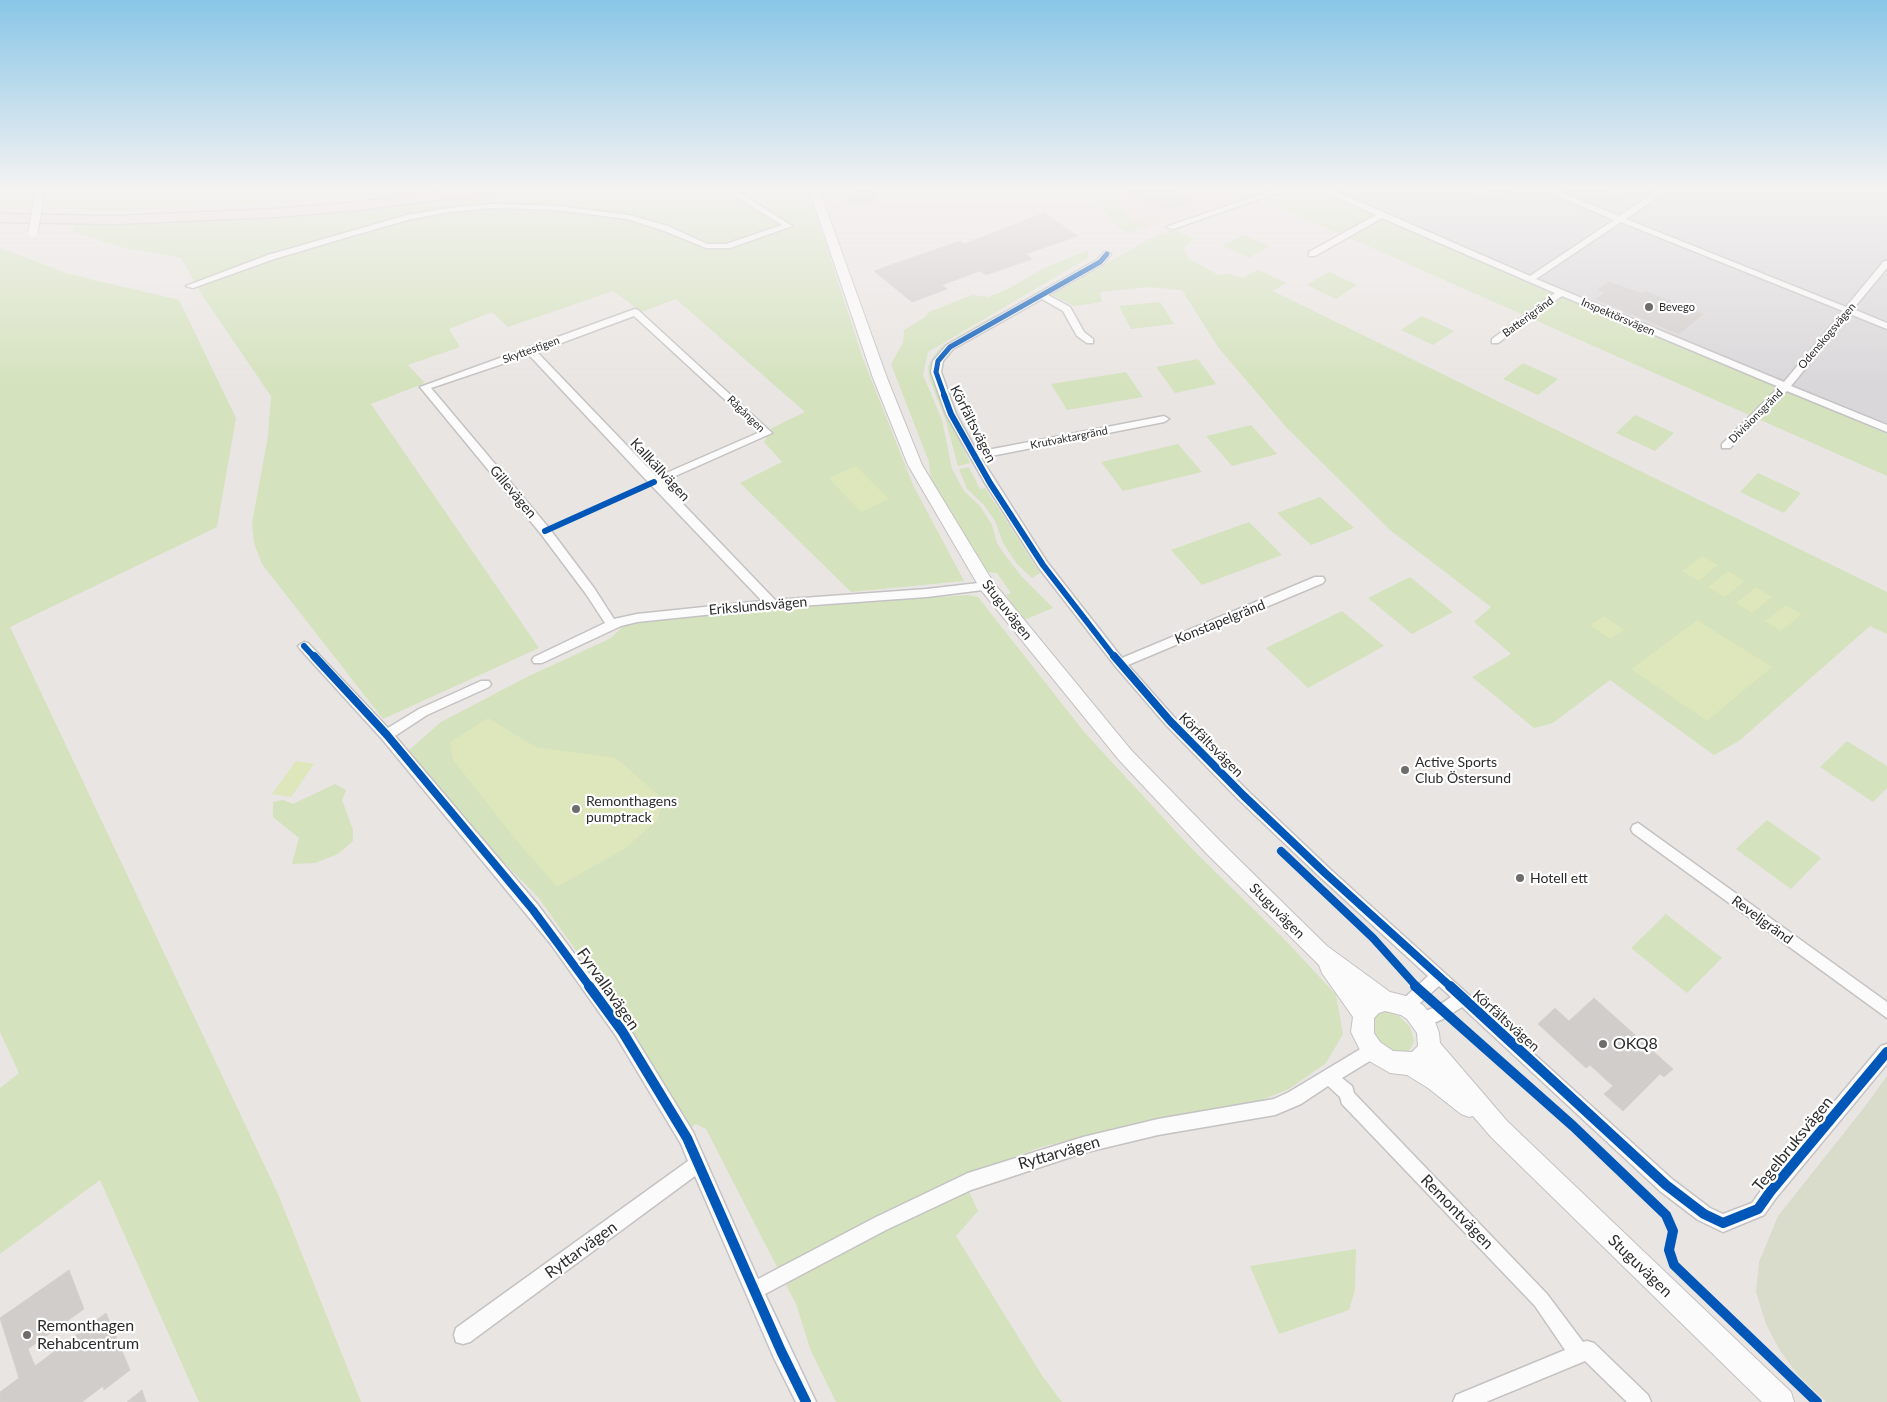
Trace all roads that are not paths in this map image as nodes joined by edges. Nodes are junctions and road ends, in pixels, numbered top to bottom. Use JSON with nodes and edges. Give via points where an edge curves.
{"nodes":[{"id":1,"x":279,"y":254,"type":"edge"},
{"id":2,"x":837,"y":254,"type":"edge"},
{"id":3,"x":1107,"y":254,"type":"dead end"},
{"id":4,"x":1471,"y":254,"type":"edge"},
{"id":5,"x":1569,"y":254,"type":"edge"},
{"id":6,"x":1708,"y":254,"type":"edge"},
{"id":7,"x":1887,"y":263,"type":"edge"},
{"id":8,"x":1531,"y":280,"type":"junction"},
{"id":9,"x":190,"y":286,"type":"dead end"},
{"id":10,"x":1561,"y":293,"type":"junction"},
{"id":11,"x":1041,"y":295,"type":"junction"},
{"id":12,"x":1848,"y":310,"type":"junction"},
{"id":13,"x":636,"y":312,"type":"joint"},
{"id":14,"x":1887,"y":326,"type":"edge"},
{"id":15,"x":1090,"y":341,"type":"dead end"},
{"id":16,"x":1495,"y":341,"type":"dead end"},
{"id":17,"x":531,"y":351,"type":"junction"},
{"id":18,"x":1785,"y":386,"type":"junction"},
{"id":19,"x":425,"y":387,"type":"joint"},
{"id":20,"x":1164,"y":419,"type":"dead end"},
{"id":21,"x":1887,"y":429,"type":"edge"},
{"id":22,"x":1726,"y":446,"type":"dead end"},
{"id":23,"x":974,"y":456,"type":"junction"},
{"id":24,"x":654,"y":482,"type":"junction"},
{"id":25,"x":1319,"y":580,"type":"dead end"},
{"id":26,"x":987,"y":586,"type":"junction"},
{"id":27,"x":772,"y":604,"type":"junction"},
{"id":28,"x":612,"y":625,"type":"junction"},
{"id":29,"x":304,"y":646,"type":"dead end"},
{"id":30,"x":538,"y":660,"type":"dead end"},
{"id":31,"x":1120,"y":664,"type":"junction"},
{"id":32,"x":485,"y":684,"type":"dead end"},
{"id":33,"x":387,"y":735,"type":"junction"},
{"id":34,"x":1638,"y":829,"type":"dead end"},
{"id":35,"x":1320,"y":953,"type":"junction"},
{"id":36,"x":1438,"y":977,"type":"junction"},
{"id":37,"x":1462,"y":998,"type":"junction"},
{"id":38,"x":1385,"y":1001,"type":"junction"},
{"id":39,"x":1887,"y":1011,"type":"edge"},
{"id":40,"x":1414,"y":1013,"type":"junction"},
{"id":41,"x":1364,"y":1014,"type":"junction"},
{"id":42,"x":1429,"y":1046,"type":"junction"},
{"id":43,"x":1372,"y":1050,"type":"junction"},
{"id":44,"x":1887,"y":1052,"type":"edge"},
{"id":45,"x":1410,"y":1064,"type":"junction"},
{"id":46,"x":1329,"y":1076,"type":"junction"},
{"id":47,"x":1499,"y":1129,"type":"junction"},
{"id":48,"x":698,"y":1164,"type":"junction"},
{"id":49,"x":1704,"y":1214,"type":"joint"},
{"id":50,"x":754,"y":1290,"type":"junction"},
{"id":51,"x":463,"y":1335,"type":"dead end"},
{"id":52,"x":1583,"y":1352,"type":"junction"},
{"id":53,"x":806,"y":1402,"type":"edge"},
{"id":54,"x":1462,"y":1402,"type":"edge"},
{"id":55,"x":1641,"y":1402,"type":"edge"},
{"id":56,"x":1781,"y":1402,"type":"edge"}],
"edges":[{"from":1,"to":9,"type":"street"},
{"from":2,"to":26,"type":"main road","name":"Stuguvägen","via":[[877,371],[915,464]]},
{"from":3,"to":11,"type":"street","name":"Körfältsvägen","via":[[1100,262]]},
{"from":4,"to":8,"type":"street","name":"Inspektörsvägen"},
{"from":5,"to":8,"type":"street"},
{"from":6,"to":12,"type":"street"},
{"from":7,"to":12,"type":"street","name":"Odenskogsvägen"},
{"from":8,"to":10,"type":"street","name":"Inspektörsvägen"},
{"from":10,"to":16,"type":"street","name":"Batterigränd"},
{"from":10,"to":18,"type":"street","name":"Inspektörsvägen"},
{"from":11,"to":15,"type":"street","via":[[1067,309],[1080,334]]},
{"from":11,"to":23,"type":"street","name":"Körfältsvägen","via":[[950,347],[938,361],[936,372],[942,391]]},
{"from":12,"to":14,"type":"street"},
{"from":12,"to":18,"type":"street","name":"Odenskogsvägen"},
{"from":13,"to":17,"type":"street","name":"Skyttestigen"},
{"from":13,"to":24,"type":"street","name":"Rågången","via":[[767,433]]},
{"from":17,"to":19,"type":"street","name":"Skyttestigen"},
{"from":17,"to":24,"type":"street","name":"Kallkällvägen"},
{"from":18,"to":21,"type":"street","name":"Inspektörsvägen"},
{"from":18,"to":22,"type":"street","name":"Divisionsgränd"},
{"from":19,"to":28,"type":"street","name":"Gillevägen","via":[[545,531]]},
{"from":20,"to":23,"type":"street","name":"Krutvaktargränd"},
{"from":23,"to":31,"type":"street","name":"Körfältsvägen","via":[[1043,565]]},
{"from":24,"to":27,"type":"street","name":"Kallkällvägen"},
{"from":25,"to":31,"type":"street","name":"Konstapelgränd"},
{"from":26,"to":27,"type":"street","name":"Erikslundsvägen"},
{"from":26,"to":35,"type":"main road","name":"Stuguvägen","via":[[1125,755]]},
{"from":27,"to":28,"type":"street","name":"Erikslundsvägen","via":[[637,618]]},
{"from":28,"to":30,"type":"street","name":"Erikslundsvägen"},
{"from":29,"to":33,"type":"street","name":"Fyrvallavägen"},
{"from":31,"to":36,"type":"street","name":"Körfältsvägen","via":[[1170,721],[1244,796]]},
{"from":32,"to":33,"type":"street","via":[[423,712]]},
{"from":33,"to":48,"type":"street","name":"Fyrvallavägen","via":[[555,938],[622,1031],[687,1138]]},
{"from":34,"to":39,"type":"street","name":"Reveljgränd"},
{"from":35,"to":38,"type":"main road","name":"Stuguvägen"},
{"from":35,"to":41,"type":"main road","name":"Stuguvägen"},
{"from":36,"to":37,"type":"street","name":"Körfältsvägen"},
{"from":36,"to":40,"type":"street"},
{"from":37,"to":40,"type":"street","via":[[1443,1012]]},
{"from":37,"to":49,"type":"street","name":"Körfältsvägen","via":[[1666,1185]]},
{"from":38,"to":40,"type":"main road","name":"Stuguvägen"},
{"from":38,"to":41,"type":"main road","via":[[1372,1005]]},
{"from":40,"to":42,"type":"main road","name":"Stuguvägen","via":[[1428,1033]]},
{"from":41,"to":43,"type":"main road","via":[[1362,1032]]},
{"from":42,"to":45,"type":"main road","via":[[1419,1061]]},
{"from":42,"to":47,"type":"main road","name":"Stuguvägen"},
{"from":43,"to":45,"type":"main road","name":"Stuguvägen","via":[[1390,1062]]},
{"from":43,"to":46,"type":"street","name":"Ryttarvägen"},
{"from":44,"to":49,"type":"street","name":"Tegelbruksvägen","via":[[1758,1209],[1723,1222]]},
{"from":45,"to":47,"type":"main road","name":"Stuguvägen"},
{"from":46,"to":50,"type":"street","name":"Ryttarvägen","via":[[1274,1107],[1158,1127],[993,1172],[880,1224]]},
{"from":46,"to":52,"type":"street","name":"Remontvägen","via":[[1541,1300]]},
{"from":47,"to":56,"type":"main road","name":"Stuguvägen"},
{"from":48,"to":50,"type":"street","name":"Fyrvallavägen"},
{"from":48,"to":51,"type":"street","name":"Ryttarvägen"},
{"from":50,"to":53,"type":"street","name":"Fyrvallavägen"},
{"from":52,"to":54,"type":"street"},
{"from":52,"to":55,"type":"street","name":"Remontvägen"}]}
